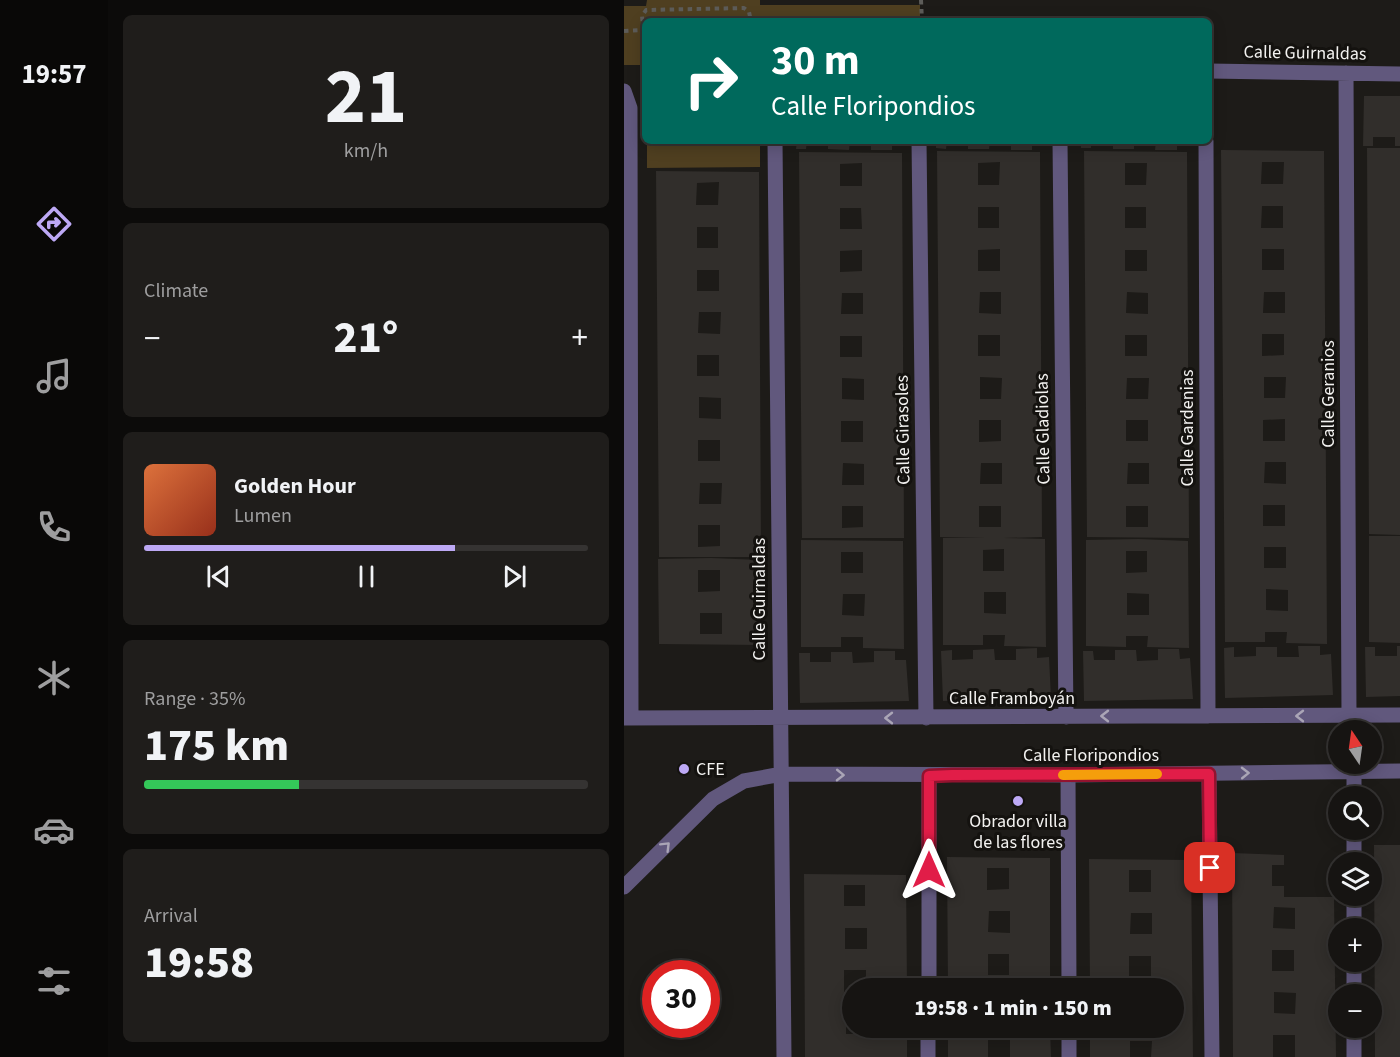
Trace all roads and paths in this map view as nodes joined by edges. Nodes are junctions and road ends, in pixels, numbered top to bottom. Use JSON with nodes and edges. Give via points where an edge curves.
{"nodes":[{"id":1,"x":921,"y":0,"type":"edge"},
{"id":2,"x":642,"y":18,"type":"edge"},
{"id":3,"x":642,"y":18,"type":"edge"},
{"id":4,"x":750,"y":18,"type":"edge"},
{"id":5,"x":922,"y":18,"type":"edge"},
{"id":6,"x":642,"y":30,"type":"joint"},
{"id":7,"x":624,"y":31,"type":"edge"},
{"id":8,"x":1212,"y":71,"type":"edge"},
{"id":9,"x":1346,"y":73,"type":"junction"},
{"id":10,"x":1400,"y":74,"type":"edge"},
{"id":11,"x":624,"y":91,"type":"edge"},
{"id":12,"x":775,"y":144,"type":"edge"},
{"id":13,"x":919,"y":144,"type":"edge"},
{"id":14,"x":1060,"y":144,"type":"edge"},
{"id":15,"x":1206,"y":144,"type":"edge"},
{"id":16,"x":1400,"y":715,"type":"edge"},
{"id":17,"x":1208,"y":716,"type":"junction"},
{"id":18,"x":1349,"y":716,"type":"junction"},
{"id":19,"x":1066,"y":717,"type":"junction"},
{"id":20,"x":627,"y":718,"type":"edge"},
{"id":21,"x":780,"y":718,"type":"junction"},
{"id":22,"x":926,"y":718,"type":"junction"},
{"id":23,"x":1382,"y":771,"type":"edge"},
{"id":24,"x":1400,"y":771,"type":"edge"},
{"id":25,"x":1328,"y":772,"type":"edge"},
{"id":26,"x":782,"y":774,"type":"junction"},
{"id":27,"x":1209,"y":774,"type":"junction"},
{"id":28,"x":1068,"y":775,"type":"junction"},
{"id":29,"x":929,"y":776,"type":"junction"},
{"id":30,"x":624,"y":887,"type":"edge"},
{"id":31,"x":929,"y":978,"type":"edge"},
{"id":32,"x":1069,"y":978,"type":"edge"},
{"id":33,"x":928,"y":1038,"type":"edge"},
{"id":34,"x":1069,"y":1038,"type":"edge"},
{"id":35,"x":1354,"y":1038,"type":"edge"},
{"id":36,"x":784,"y":1057,"type":"edge"},
{"id":37,"x":928,"y":1057,"type":"edge"},
{"id":38,"x":1069,"y":1057,"type":"edge"},
{"id":39,"x":1212,"y":1057,"type":"edge"},
{"id":40,"x":1354,"y":1057,"type":"edge"}],
"edges":[{"from":1,"to":5,"type":"path"},
{"from":2,"to":6,"type":"path"},
{"from":3,"to":4,"type":"path","via":[[646,10],[654,8],[744,8]]},
{"from":6,"to":7,"type":"path"},
{"from":8,"to":9,"type":"street","name":"Calle Guirnaldas"},
{"from":9,"to":10,"type":"street","name":"Calle Guirnaldas"},
{"from":9,"to":18,"type":"street","name":"Calle Geranios"},
{"from":11,"to":20,"type":"street","via":[[630,108]]},
{"from":12,"to":21,"type":"street","name":"Calle Guirnaldas"},
{"from":13,"to":22,"type":"street","name":"Calle Girasoles"},
{"from":14,"to":19,"type":"street","name":"Calle Gladiolas"},
{"from":15,"to":17,"type":"street","name":"Calle Gardenias"},
{"from":16,"to":18,"type":"street","name":"Calle Framboyán"},
{"from":18,"to":17,"type":"street","name":"Calle Framboyán","one_way":true},
{"from":17,"to":19,"type":"street","name":"Calle Framboyán","one_way":true},
{"from":19,"to":22,"type":"street","name":"Calle Framboyán"},
{"from":20,"to":21,"type":"street","name":"Calle Framboyán"},
{"from":22,"to":21,"type":"street","name":"Calle Framboyán","one_way":true},
{"from":21,"to":26,"type":"street","name":"Calle Guirnaldas"},
{"from":23,"to":24,"type":"street","name":"Calle Floripondios"},
{"from":27,"to":25,"type":"street","name":"Calle Floripondios","one_way":true},
{"from":26,"to":29,"type":"street","name":"Calle Floripondios","one_way":true},
{"from":30,"to":26,"type":"street","name":"Calle Floripondios","one_way":true,"via":[[713,800],[744,782]]},
{"from":26,"to":36,"type":"street","name":"Calle Guirnaldas"},
{"from":27,"to":28,"type":"street","name":"Calle Floripondios"},
{"from":27,"to":39,"type":"street"},
{"from":28,"to":29,"type":"street","name":"Calle Floripondios"},
{"from":28,"to":32,"type":"street"},
{"from":29,"to":31,"type":"street"},
{"from":33,"to":37,"type":"street"},
{"from":34,"to":38,"type":"street"},
{"from":35,"to":40,"type":"street"}]}
